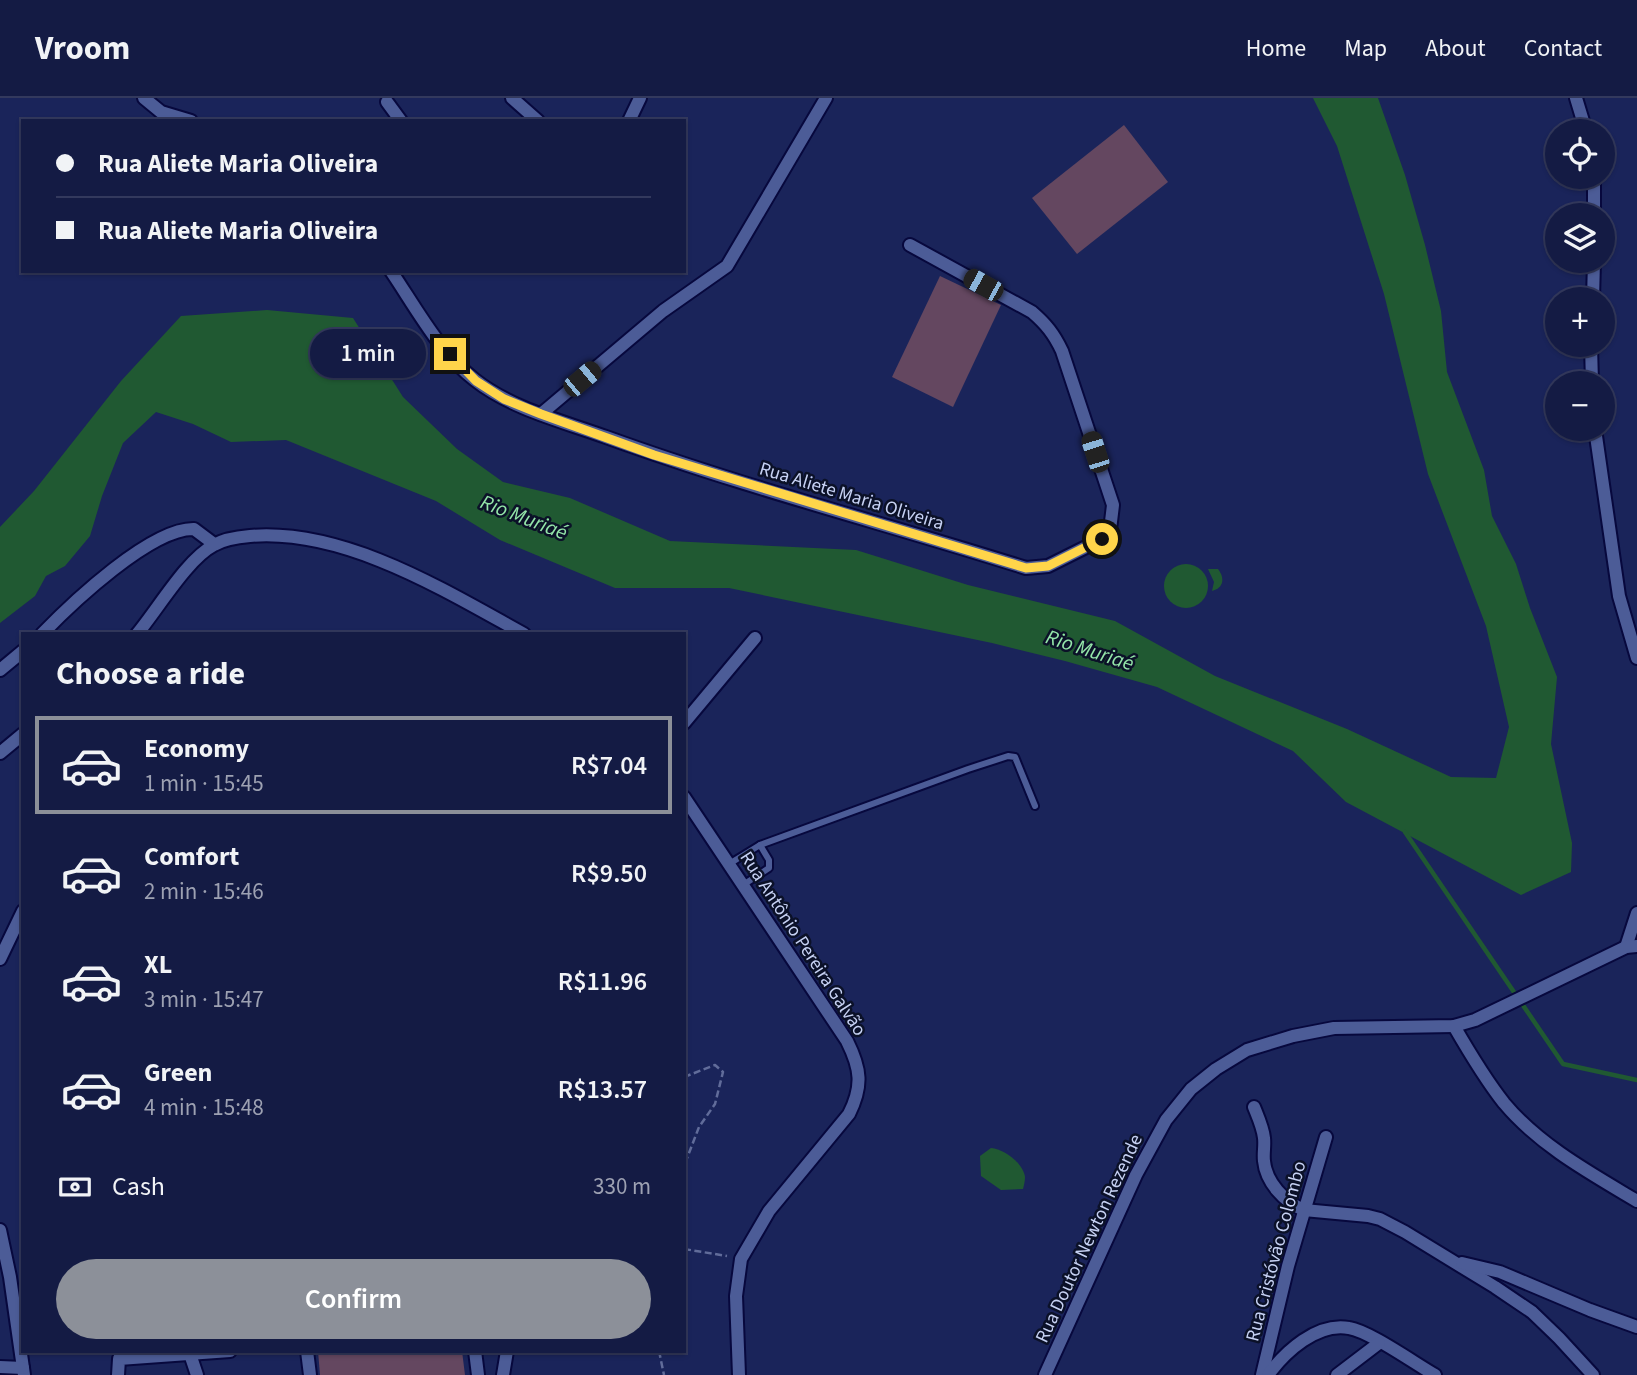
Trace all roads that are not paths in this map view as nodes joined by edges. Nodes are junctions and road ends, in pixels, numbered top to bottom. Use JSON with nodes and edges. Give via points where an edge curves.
{"nodes":[{"id":1,"x":144,"y":98,"type":"edge"},
{"id":2,"x":640,"y":98,"type":"edge"},
{"id":3,"x":826,"y":98,"type":"edge"},
{"id":4,"x":1576,"y":98,"type":"edge"},
{"id":5,"x":519,"y":101,"type":"edge"},
{"id":6,"x":387,"y":102,"type":"dead end"},
{"id":7,"x":185,"y":119,"type":"edge"},
{"id":8,"x":400,"y":119,"type":"edge"},
{"id":9,"x":536,"y":119,"type":"edge"},
{"id":10,"x":630,"y":119,"type":"edge"},
{"id":11,"x":1582,"y":119,"type":"edge"},
{"id":12,"x":910,"y":244,"type":"dead end"},
{"id":13,"x":392,"y":273,"type":"edge"},
{"id":14,"x":541,"y":414,"type":"junction"},
{"id":15,"x":1597,"y":441,"type":"edge"},
{"id":16,"x":214,"y":544,"type":"junction"},
{"id":17,"x":44,"y":632,"type":"edge"},
{"id":18,"x":139,"y":632,"type":"edge"},
{"id":19,"x":520,"y":632,"type":"edge"},
{"id":20,"x":755,"y":638,"type":"dead end"},
{"id":21,"x":21,"y":653,"type":"edge"},
{"id":22,"x":1637,"y":659,"type":"edge"},
{"id":23,"x":0,"y":670,"type":"edge"},
{"id":24,"x":686,"y":721,"type":"edge"},
{"id":25,"x":21,"y":736,"type":"edge"},
{"id":26,"x":0,"y":753,"type":"edge"},
{"id":27,"x":686,"y":800,"type":"edge"},
{"id":28,"x":1035,"y":806,"type":"dead end"},
{"id":29,"x":760,"y":845,"type":"junction"},
{"id":30,"x":729,"y":864,"type":"junction"},
{"id":31,"x":743,"y":885,"type":"junction"},
{"id":32,"x":1637,"y":913,"type":"edge"},
{"id":33,"x":21,"y":915,"type":"edge"},
{"id":34,"x":1631,"y":946,"type":"edge"},
{"id":35,"x":0,"y":959,"type":"edge"},
{"id":36,"x":1454,"y":1026,"type":"junction"},
{"id":37,"x":1254,"y":1107,"type":"dead end"},
{"id":38,"x":1326,"y":1137,"type":"dead end"},
{"id":39,"x":1637,"y":1201,"type":"edge"},
{"id":40,"x":1304,"y":1210,"type":"junction"},
{"id":41,"x":0,"y":1230,"type":"edge"},
{"id":42,"x":1451,"y":1261,"type":"junction"},
{"id":43,"x":5,"y":1277,"type":"edge"},
{"id":44,"x":1637,"y":1327,"type":"edge"},
{"id":45,"x":1379,"y":1343,"type":"junction"},
{"id":46,"x":190,"y":1353,"type":"edge"},
{"id":47,"x":307,"y":1353,"type":"edge"},
{"id":48,"x":475,"y":1353,"type":"edge"},
{"id":49,"x":507,"y":1353,"type":"edge"},
{"id":50,"x":0,"y":1367,"type":"edge"},
{"id":51,"x":24,"y":1372,"type":"edge"},
{"id":52,"x":118,"y":1375,"type":"edge"},
{"id":53,"x":197,"y":1375,"type":"edge"},
{"id":54,"x":310,"y":1375,"type":"edge"},
{"id":55,"x":478,"y":1375,"type":"edge"},
{"id":56,"x":503,"y":1375,"type":"edge"},
{"id":57,"x":739,"y":1375,"type":"edge"},
{"id":58,"x":1045,"y":1375,"type":"edge"},
{"id":59,"x":1265,"y":1375,"type":"edge"},
{"id":60,"x":1337,"y":1375,"type":"edge"},
{"id":61,"x":1435,"y":1375,"type":"edge"},
{"id":62,"x":1593,"y":1375,"type":"edge"}],
"edges":[{"from":1,"to":7,"type":"street","via":[[162,112]]},
{"from":2,"to":10,"type":"street"},
{"from":3,"to":14,"type":"street","via":[[727,266],[663,311]]},
{"from":4,"to":11,"type":"street"},
{"from":5,"to":9,"type":"street"},
{"from":6,"to":8,"type":"street"},
{"from":12,"to":14,"type":"street","name":"Rua Aliete Maria Oliveira","via":[[1032,312],[1054,334],[1113,505],[1110,530],[1102,539],[1048,566],[1026,568],[654,455]]},
{"from":13,"to":14,"type":"street","name":"Rua Aliete Maria Oliveira","via":[[461,368],[504,399]]},
{"from":15,"to":22,"type":"street","via":[[1619,596]]},
{"from":16,"to":17,"type":"street","via":[[194,529],[159,538],[110,573]]},
{"from":16,"to":18,"type":"street","via":[[197,557]]},
{"from":16,"to":19,"type":"street","via":[[267,535],[345,548],[426,581]]},
{"from":20,"to":24,"type":"street"},
{"from":21,"to":23,"type":"street"},
{"from":25,"to":26,"type":"street"},
{"from":27,"to":30,"type":"street","name":"Rua Antônio Pereira Galvão"},
{"from":28,"to":29,"type":"lane","via":[[1020,766],[1008,756]]},
{"from":29,"to":30,"type":"lane"},
{"from":29,"to":31,"type":"lane","via":[[770,866]]},
{"from":30,"to":31,"type":"street","name":"Rua Antônio Pereira Galvão"},
{"from":31,"to":57,"type":"street","name":"Rua Antônio Pereira Galvão","via":[[847,1041],[859,1082],[858,1097],[849,1114],[769,1211],[741,1259],[736,1296]]},
{"from":32,"to":34,"type":"street"},
{"from":33,"to":35,"type":"street"},
{"from":34,"to":36,"type":"street","name":"Rua Doutor Newton Rezende"},
{"from":36,"to":39,"type":"street","via":[[1504,1103],[1523,1122],[1574,1164]]},
{"from":36,"to":58,"type":"street","name":"Rua Doutor Newton Rezende","via":[[1334,1028],[1293,1036],[1247,1050],[1191,1089],[1166,1120],[1136,1175]]},
{"from":37,"to":40,"type":"street","via":[[1264,1134],[1269,1178]]},
{"from":38,"to":40,"type":"street","name":"Rua Cristóvão Colombo"},
{"from":40,"to":42,"type":"street","via":[[1380,1219]]},
{"from":40,"to":59,"type":"street","name":"Rua Cristóvão Colombo"},
{"from":41,"to":43,"type":"street"},
{"from":42,"to":44,"type":"street","via":[[1500,1272]]},
{"from":42,"to":62,"type":"street","via":[[1532,1312]]},
{"from":43,"to":51,"type":"street"},
{"from":45,"to":59,"type":"street","via":[[1348,1327],[1332,1328],[1298,1345]]},
{"from":45,"to":60,"type":"street"},
{"from":45,"to":61,"type":"street"},
{"from":46,"to":52,"type":"street","via":[[119,1359]]},
{"from":46,"to":53,"type":"street"},
{"from":47,"to":54,"type":"street"},
{"from":48,"to":55,"type":"street"},
{"from":49,"to":56,"type":"street"},
{"from":50,"to":51,"type":"street"}]}
